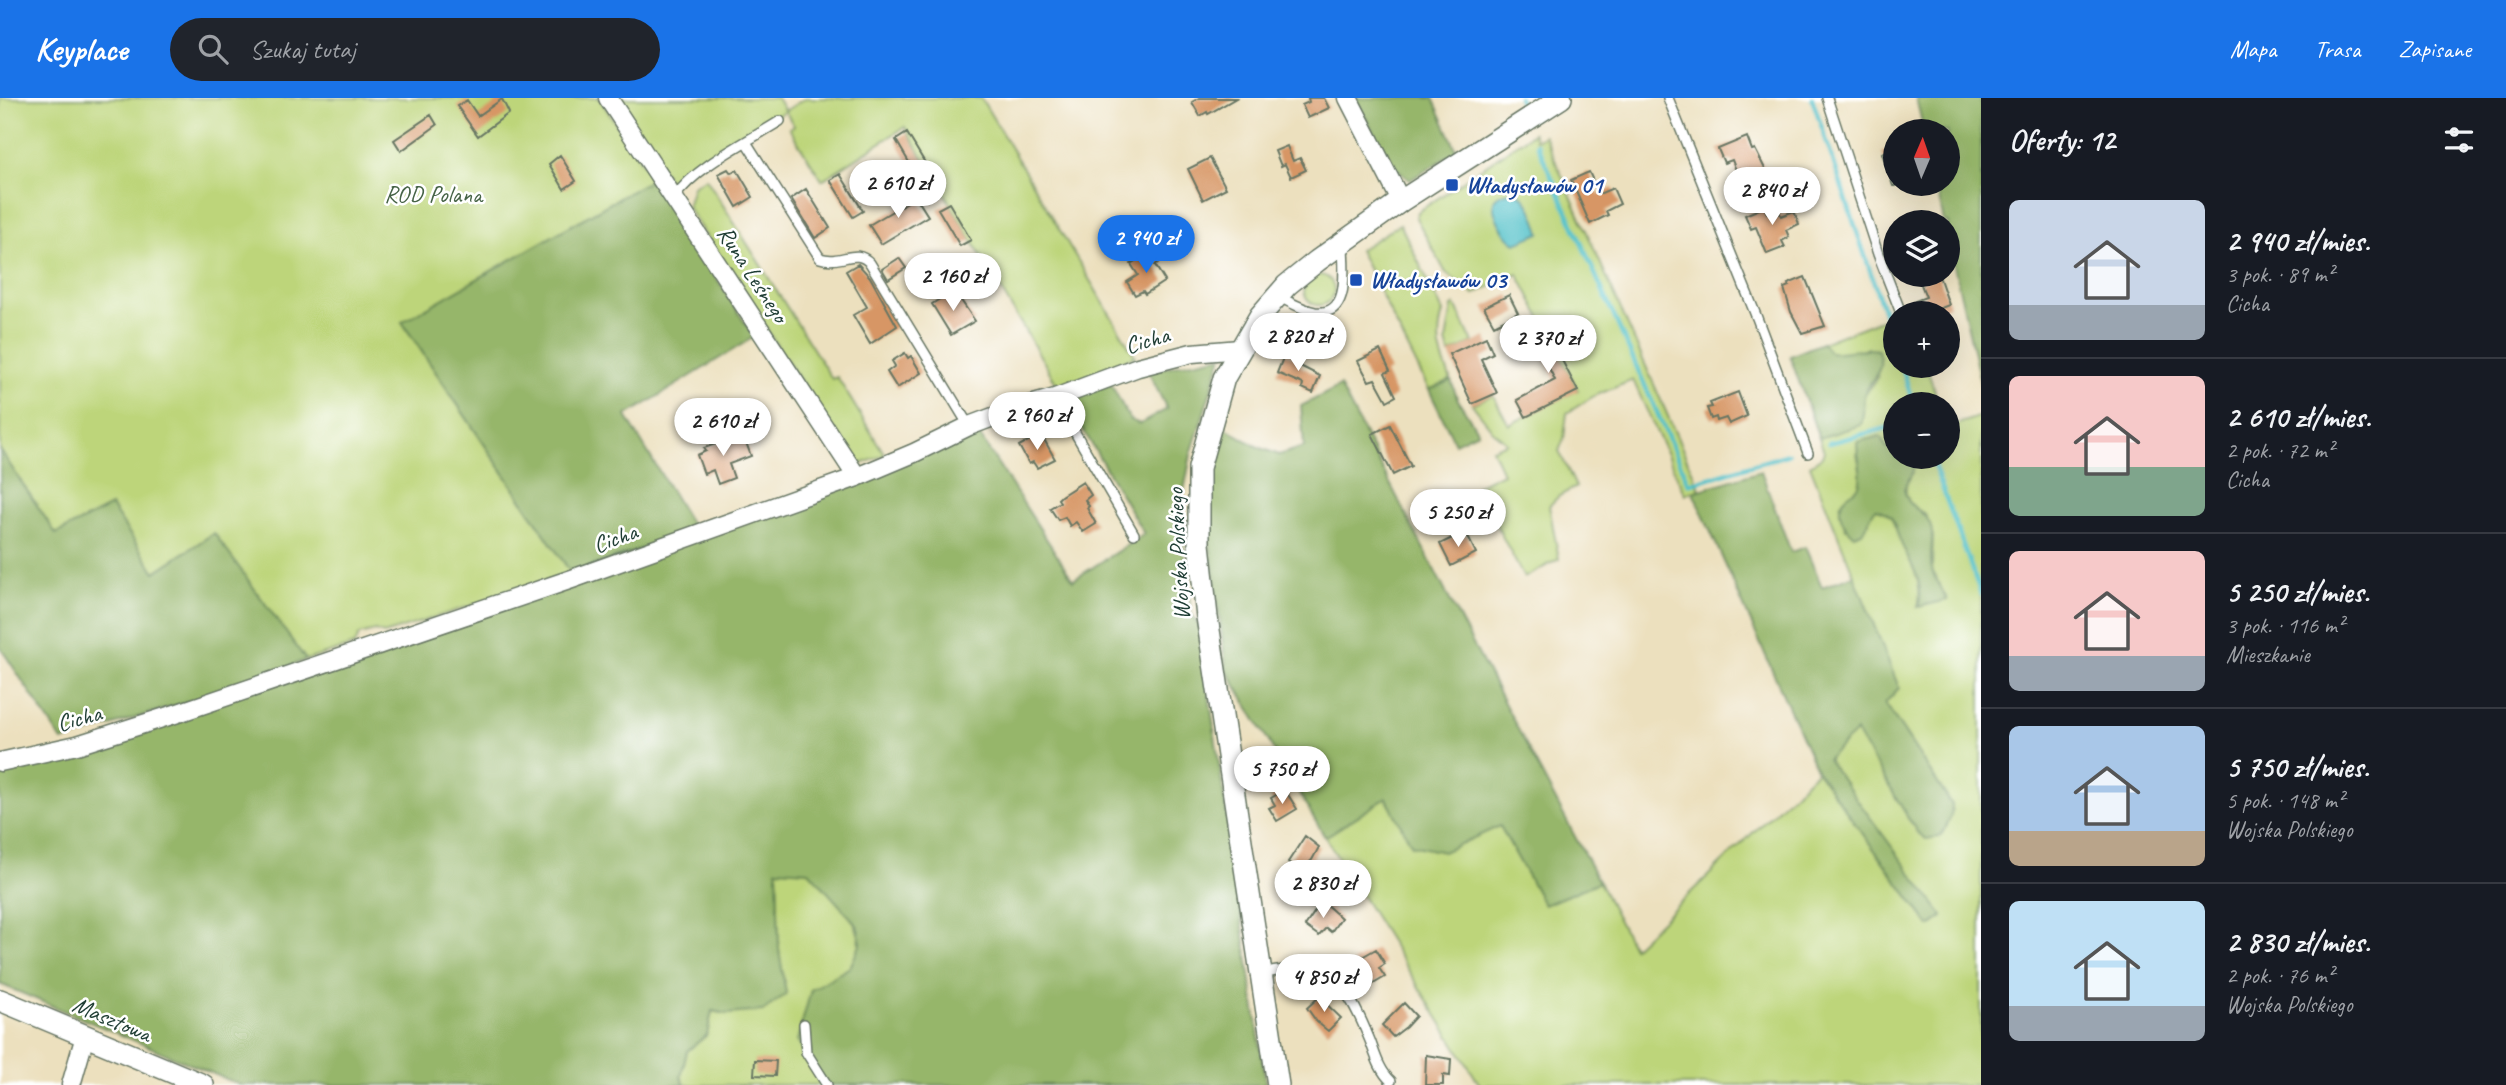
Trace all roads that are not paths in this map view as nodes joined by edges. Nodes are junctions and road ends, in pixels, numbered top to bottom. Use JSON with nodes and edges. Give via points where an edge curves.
{"nodes":[{"id":1,"x":608,"y":98,"type":"edge"},
{"id":2,"x":1348,"y":98,"type":"edge"},
{"id":3,"x":1668,"y":98,"type":"edge"},
{"id":4,"x":1827,"y":98,"type":"edge"},
{"id":5,"x":1555,"y":99,"type":"edge"},
{"id":6,"x":780,"y":121,"type":"dead end"},
{"id":7,"x":746,"y":142,"type":"junction"},
{"id":8,"x":674,"y":198,"type":"junction"},
{"id":9,"x":1401,"y":201,"type":"junction"},
{"id":10,"x":1343,"y":242,"type":"junction"},
{"id":11,"x":1277,"y":296,"type":"junction"},
{"id":12,"x":1896,"y":301,"type":"edge"},
{"id":13,"x":1240,"y":349,"type":"junction"},
{"id":14,"x":1055,"y":398,"type":"junction"},
{"id":15,"x":969,"y":426,"type":"junction"},
{"id":16,"x":1808,"y":453,"type":"dead end"},
{"id":17,"x":858,"y":477,"type":"junction"},
{"id":18,"x":1134,"y":534,"type":"dead end"},
{"id":19,"x":0,"y":762,"type":"edge"},
{"id":20,"x":1261,"y":974,"type":"junction"},
{"id":21,"x":0,"y":1000,"type":"edge"},
{"id":22,"x":804,"y":1024,"type":"dead end"},
{"id":23,"x":85,"y":1036,"type":"junction"},
{"id":24,"x":1391,"y":1081,"type":"dead end"},
{"id":25,"x":71,"y":1085,"type":"edge"},
{"id":26,"x":203,"y":1085,"type":"edge"},
{"id":27,"x":827,"y":1085,"type":"edge"},
{"id":28,"x":1278,"y":1085,"type":"edge"}],
"edges":[{"from":1,"to":8,"type":"street","name":"Runa Leśnego"},
{"from":2,"to":9,"type":"street"},
{"from":3,"to":16,"type":"lane"},
{"from":4,"to":12,"type":"lane"},
{"from":5,"to":9,"type":"street","name":"Wojska Polskiego"},
{"from":6,"to":7,"type":"lane"},
{"from":7,"to":8,"type":"lane","via":[[696,176]]},
{"from":7,"to":15,"type":"lane","via":[[820,258],[836,261],[853,255],[870,263]]},
{"from":8,"to":17,"type":"street","name":"Runa Leśnego"},
{"from":9,"to":10,"type":"street","name":"Wojska Polskiego"},
{"from":10,"to":11,"type":"street","name":"Wojska Polskiego"},
{"from":10,"to":11,"type":"lane","via":[[1343,295],[1336,306],[1316,312]]},
{"from":11,"to":13,"type":"street","name":"Wojska Polskiego"},
{"from":13,"to":14,"type":"street","name":"Cicha","via":[[1160,360]]},
{"from":13,"to":20,"type":"street","name":"Wojska Polskiego","via":[[1224,378],[1199,468],[1199,544]]},
{"from":14,"to":15,"type":"street","name":"Cicha"},
{"from":14,"to":18,"type":"lane"},
{"from":15,"to":17,"type":"street","name":"Cicha"},
{"from":17,"to":19,"type":"street","name":"Cicha","via":[[175,714],[77,745]]},
{"from":20,"to":24,"type":"lane","via":[[1307,969],[1331,979],[1358,1013],[1381,1069]]},
{"from":20,"to":28,"type":"street","name":"Wojska Polskiego"},
{"from":21,"to":23,"type":"street","name":"Masztowa"},
{"from":22,"to":27,"type":"lane","via":[[806,1052]]},
{"from":23,"to":25,"type":"street"},
{"from":23,"to":26,"type":"street","name":"Masztowa"}]}
